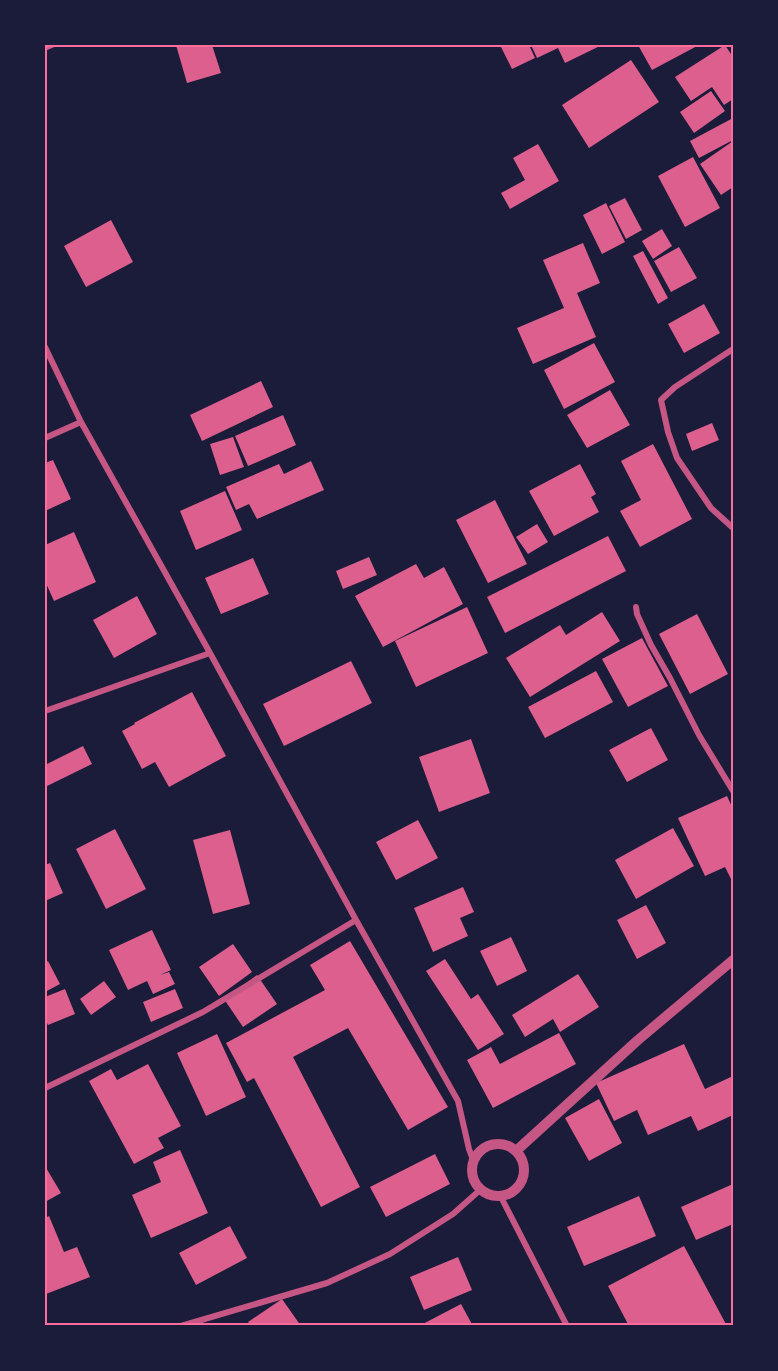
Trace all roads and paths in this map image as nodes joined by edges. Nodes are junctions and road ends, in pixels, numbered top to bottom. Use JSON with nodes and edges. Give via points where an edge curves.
{"nodes":[{"id":1,"x":45,"y":347,"type":"edge"},
{"id":2,"x":733,"y":349,"type":"edge"},
{"id":3,"x":81,"y":422,"type":"junction"},
{"id":4,"x":45,"y":438,"type":"edge"},
{"id":5,"x":733,"y":528,"type":"edge"},
{"id":6,"x":636,"y":607,"type":"dead end"},
{"id":7,"x":210,"y":653,"type":"junction"},
{"id":8,"x":45,"y":711,"type":"edge"},
{"id":9,"x":733,"y":790,"type":"edge"},
{"id":10,"x":356,"y":920,"type":"junction"},
{"id":11,"x":733,"y":960,"type":"edge"},
{"id":12,"x":45,"y":1088,"type":"edge"},
{"id":13,"x":516,"y":1151,"type":"junction"},
{"id":14,"x":474,"y":1160,"type":"junction"},
{"id":15,"x":480,"y":1190,"type":"junction"},
{"id":16,"x":501,"y":1197,"type":"junction"},
{"id":17,"x":180,"y":1326,"type":"edge"},
{"id":18,"x":567,"y":1326,"type":"edge"}],
"edges":[{"from":1,"to":3,"type":"street"},
{"from":2,"to":5,"type":"street","via":[[661,400],[677,458],[711,508]]},
{"from":3,"to":4,"type":"street"},
{"from":3,"to":7,"type":"street"},
{"from":6,"to":9,"type":"street","via":[[651,645]]},
{"from":7,"to":8,"type":"street"},
{"from":7,"to":10,"type":"street"},
{"from":10,"to":12,"type":"street","via":[[203,1012]]},
{"from":10,"to":14,"type":"street","via":[[458,1101]]},
{"from":11,"to":13,"type":"street"},
{"from":13,"to":14,"type":"street","via":[[492,1144]]},
{"from":13,"to":16,"type":"street","via":[[525,1166],[522,1183],[510,1195]]},
{"from":14,"to":15,"type":"street","via":[[472,1176]]},
{"from":15,"to":16,"type":"street"},
{"from":15,"to":17,"type":"street","via":[[453,1214],[399,1248],[327,1283]]},
{"from":16,"to":18,"type":"street"}]}
